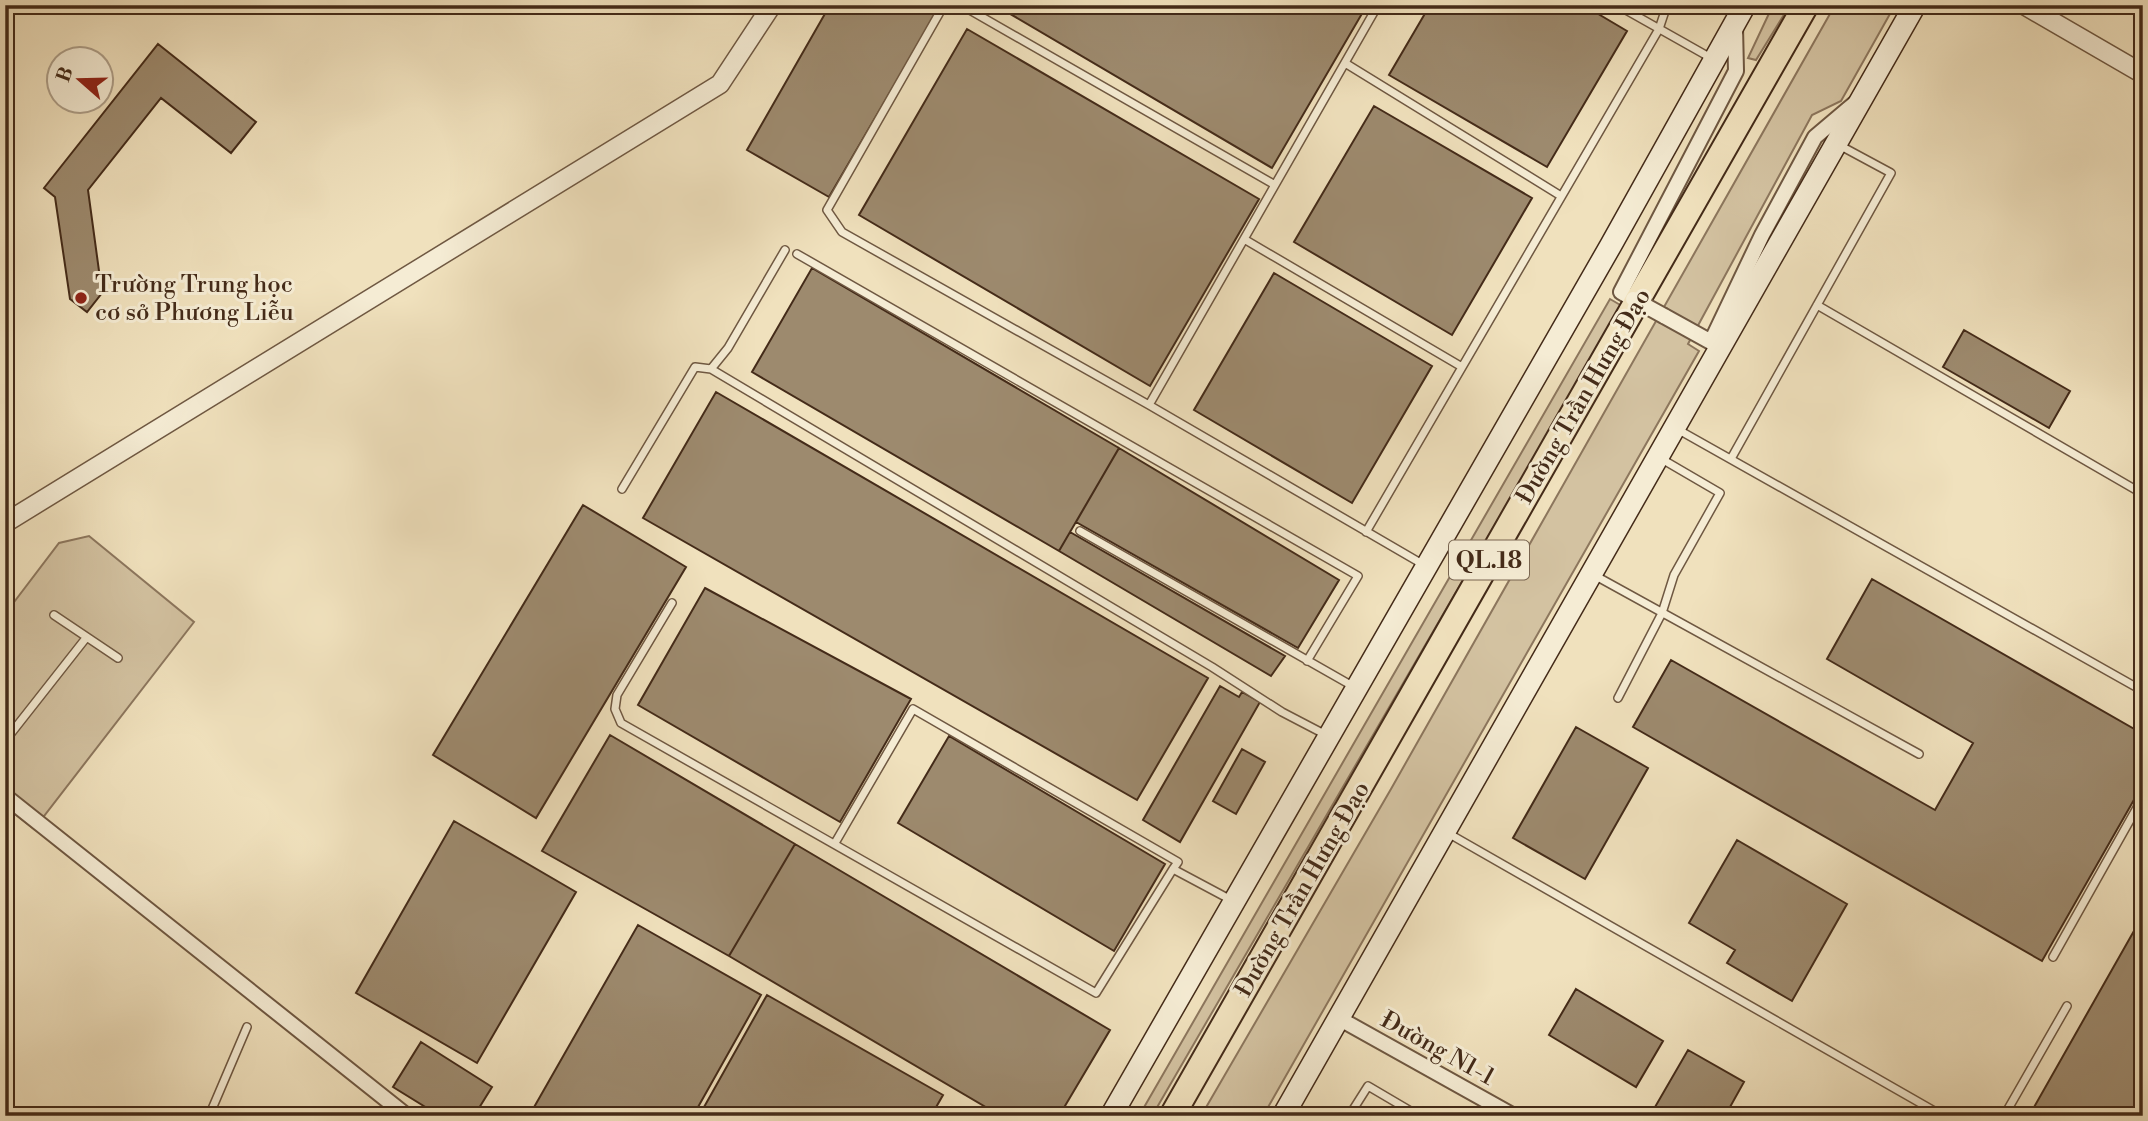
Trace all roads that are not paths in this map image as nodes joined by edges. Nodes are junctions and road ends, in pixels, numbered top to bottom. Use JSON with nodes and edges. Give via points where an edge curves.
{"nodes":[{"id":1,"x":772,"y":5,"type":"edge"},
{"id":2,"x":944,"y":5,"type":"edge"},
{"id":3,"x":961,"y":5,"type":"edge"},
{"id":4,"x":1378,"y":5,"type":"edge"},
{"id":5,"x":1617,"y":5,"type":"edge"},
{"id":6,"x":1667,"y":5,"type":"edge"},
{"id":7,"x":1806,"y":5,"type":"edge"},
{"id":8,"x":1915,"y":5,"type":"edge"},
{"id":9,"x":2024,"y":5,"type":"edge"},
{"id":10,"x":1740,"y":14,"type":"edge"},
{"id":11,"x":1659,"y":29,"type":"junction"},
{"id":12,"x":1715,"y":60,"type":"junction"},
{"id":13,"x":1345,"y":63,"type":"junction"},
{"id":14,"x":2143,"y":74,"type":"edge"},
{"id":15,"x":1860,"y":99,"type":"junction"},
{"id":16,"x":1836,"y":143,"type":"junction"},
{"id":17,"x":1275,"y":185,"type":"junction"},
{"id":18,"x":1561,"y":196,"type":"junction"},
{"id":19,"x":1244,"y":239,"type":"junction"},
{"id":20,"x":785,"y":250,"type":"dead end"},
{"id":21,"x":797,"y":254,"type":"dead end"},
{"id":22,"x":1817,"y":305,"type":"junction"},
{"id":23,"x":1462,"y":367,"type":"junction"},
{"id":24,"x":711,"y":369,"type":"junction"},
{"id":25,"x":1149,"y":405,"type":"junction"},
{"id":26,"x":1676,"y":428,"type":"junction"},
{"id":27,"x":1732,"y":457,"type":"junction"},
{"id":28,"x":1660,"y":458,"type":"junction"},
{"id":29,"x":622,"y":489,"type":"dead end"},
{"id":30,"x":2143,"y":494,"type":"edge"},
{"id":31,"x":5,"y":523,"type":"edge"},
{"id":32,"x":1080,"y":531,"type":"dead end"},
{"id":33,"x":1366,"y":532,"type":"junction"},
{"id":34,"x":1427,"y":567,"type":"junction"},
{"id":35,"x":1593,"y":575,"type":"junction"},
{"id":36,"x":671,"y":603,"type":"dead end"},
{"id":37,"x":1662,"y":613,"type":"junction"},
{"id":38,"x":54,"y":615,"type":"dead end"},
{"id":39,"x":86,"y":638,"type":"junction"},
{"id":40,"x":118,"y":658,"type":"dead end"},
{"id":41,"x":1307,"y":660,"type":"junction"},
{"id":42,"x":1356,"y":689,"type":"junction"},
{"id":43,"x":2143,"y":691,"type":"edge"},
{"id":44,"x":1618,"y":698,"type":"dead end"},
{"id":45,"x":1328,"y":736,"type":"junction"},
{"id":46,"x":5,"y":741,"type":"edge"},
{"id":47,"x":1919,"y":754,"type":"dead end"},
{"id":48,"x":5,"y":796,"type":"edge"},
{"id":49,"x":2143,"y":797,"type":"edge"},
{"id":50,"x":1446,"y":832,"type":"junction"},
{"id":51,"x":835,"y":843,"type":"junction"},
{"id":52,"x":1173,"y":869,"type":"junction"},
{"id":53,"x":1234,"y":902,"type":"junction"},
{"id":54,"x":2053,"y":957,"type":"dead end"},
{"id":55,"x":2067,"y":1006,"type":"dead end"},
{"id":56,"x":1340,"y":1020,"type":"junction"},
{"id":57,"x":247,"y":1027,"type":"dead end"},
{"id":58,"x":209,"y":1116,"type":"edge"},
{"id":59,"x":407,"y":1116,"type":"edge"},
{"id":60,"x":1111,"y":1116,"type":"edge"},
{"id":61,"x":1172,"y":1116,"type":"edge"},
{"id":62,"x":1283,"y":1116,"type":"edge"},
{"id":63,"x":1349,"y":1116,"type":"edge"},
{"id":64,"x":1419,"y":1116,"type":"edge"},
{"id":65,"x":1514,"y":1116,"type":"edge"},
{"id":66,"x":1943,"y":1116,"type":"edge"},
{"id":67,"x":2004,"y":1116,"type":"edge"}],
"edges":[{"from":1,"to":31,"type":"street","via":[[720,84]]},
{"from":2,"to":25,"type":"lane","via":[[827,210],[842,232]]},
{"from":3,"to":17,"type":"lane"},
{"from":4,"to":13,"type":"lane"},
{"from":5,"to":11,"type":"lane"},
{"from":6,"to":11,"type":"lane"},
{"from":7,"to":61,"type":"highway","name":"Đường Trần Hưng Đạo","number":"QL.18"},
{"from":8,"to":15,"type":"main road"},
{"from":9,"to":14,"type":"street"},
{"from":10,"to":12,"type":"main road","name":"Đường Trần Hưng Đạo"},
{"from":10,"to":15,"type":"street","bridge":true,"via":[[1736,71],[1621,292],[1711,342],[1815,137]]},
{"from":11,"to":12,"type":"lane"},
{"from":11,"to":18,"type":"lane"},
{"from":12,"to":34,"type":"main road","name":"Đường Trần Hưng Đạo"},
{"from":13,"to":17,"type":"lane"},
{"from":13,"to":18,"type":"lane"},
{"from":15,"to":16,"type":"main road"},
{"from":16,"to":22,"type":"lane","via":[[1891,173]]},
{"from":16,"to":26,"type":"main road"},
{"from":17,"to":19,"type":"lane"},
{"from":18,"to":23,"type":"lane"},
{"from":19,"to":23,"type":"lane"},
{"from":19,"to":25,"type":"lane"},
{"from":20,"to":24,"type":"lane"},
{"from":21,"to":41,"type":"lane","via":[[1358,576]]},
{"from":22,"to":27,"type":"lane"},
{"from":22,"to":30,"type":"lane"},
{"from":23,"to":33,"type":"lane"},
{"from":24,"to":29,"type":"lane","via":[[695,367]]},
{"from":24,"to":45,"type":"lane"},
{"from":25,"to":33,"type":"lane"},
{"from":26,"to":27,"type":"lane"},
{"from":26,"to":28,"type":"main road"},
{"from":27,"to":43,"type":"lane"},
{"from":28,"to":35,"type":"main road"},
{"from":28,"to":37,"type":"lane","via":[[1720,493],[1674,575]]},
{"from":32,"to":41,"type":"lane"},
{"from":33,"to":34,"type":"lane"},
{"from":34,"to":42,"type":"main road","name":"Đường Trần Hưng Đạo"},
{"from":35,"to":37,"type":"lane"},
{"from":35,"to":50,"type":"main road"},
{"from":36,"to":51,"type":"lane","via":[[617,695],[617,717],[628,728]]},
{"from":37,"to":44,"type":"lane"},
{"from":37,"to":47,"type":"lane"},
{"from":38,"to":39,"type":"lane"},
{"from":39,"to":40,"type":"lane"},
{"from":39,"to":46,"type":"lane"},
{"from":41,"to":42,"type":"lane"},
{"from":42,"to":45,"type":"main road","name":"Đường Trần Hưng Đạo"},
{"from":45,"to":53,"type":"main road","name":"Đường Trần Hưng Đạo"},
{"from":48,"to":59,"type":"street"},
{"from":49,"to":54,"type":"lane"},
{"from":50,"to":56,"type":"main road"},
{"from":50,"to":66,"type":"lane"},
{"from":51,"to":52,"type":"lane","via":[[1096,993]]},
{"from":51,"to":52,"type":"lane","via":[[913,709],[1178,862]]},
{"from":52,"to":53,"type":"lane"},
{"from":53,"to":60,"type":"main road","name":"Đường Trần Hưng Đạo"},
{"from":55,"to":67,"type":"lane"},
{"from":56,"to":62,"type":"main road"},
{"from":56,"to":65,"type":"street","name":"Đường N1-1"},
{"from":57,"to":58,"type":"lane"},
{"from":63,"to":64,"type":"lane","via":[[1367,1087]]}]}
